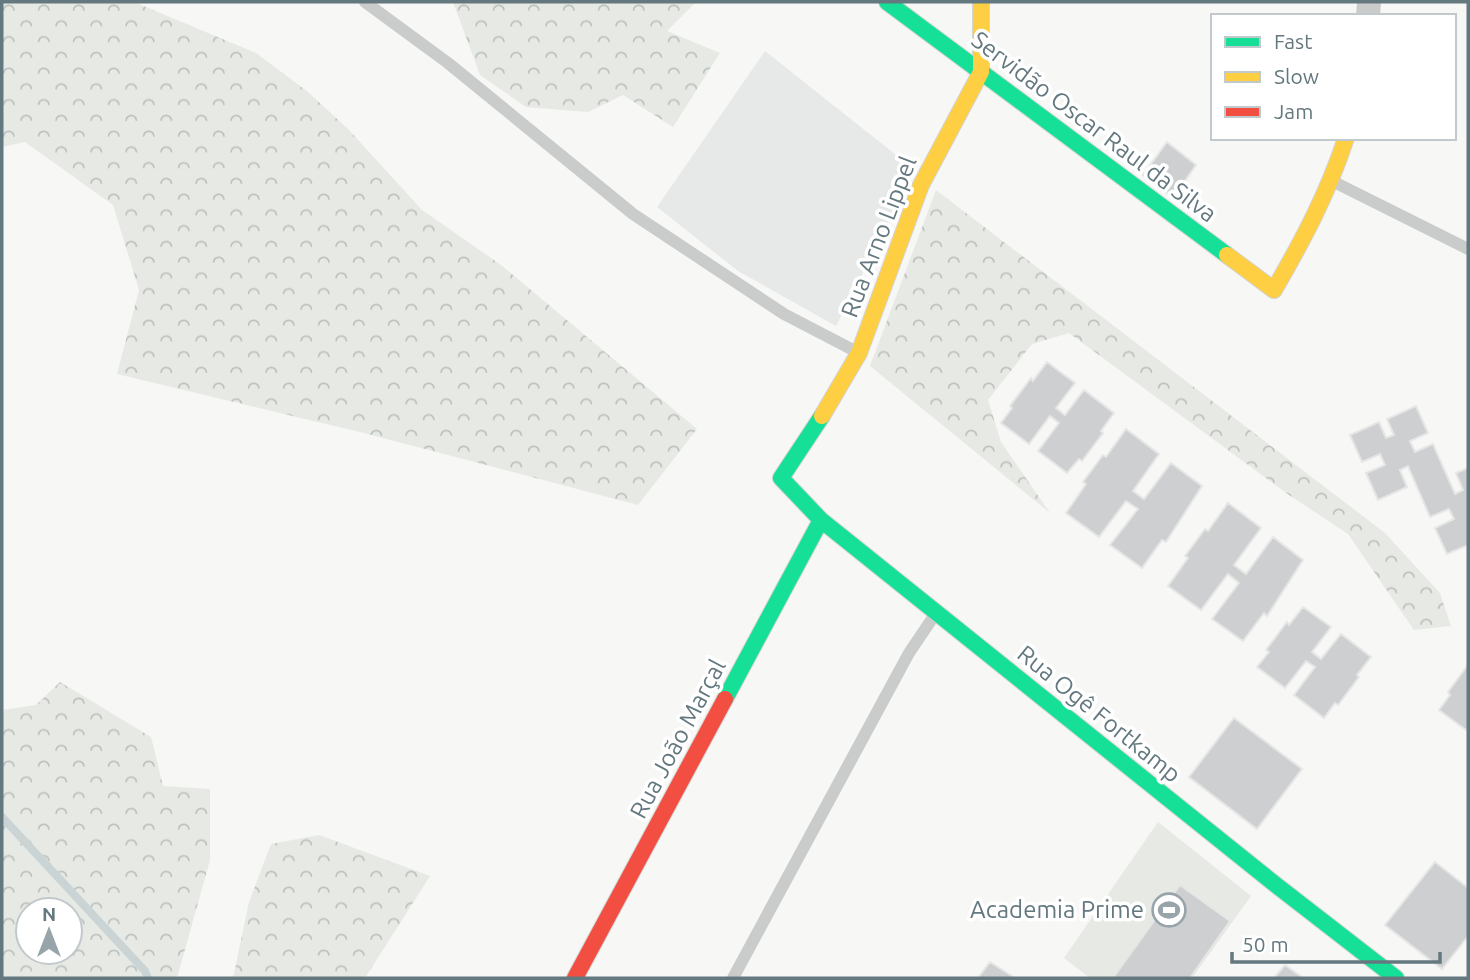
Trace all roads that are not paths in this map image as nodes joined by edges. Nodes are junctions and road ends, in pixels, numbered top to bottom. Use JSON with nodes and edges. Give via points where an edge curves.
{"nodes":[{"id":1,"x":365,"y":2,"type":"edge"},
{"id":2,"x":887,"y":2,"type":"edge"},
{"id":3,"x":981,"y":2,"type":"edge"},
{"id":4,"x":981,"y":72,"type":"junction"},
{"id":5,"x":1345,"y":140,"type":"edge"},
{"id":6,"x":1332,"y":181,"type":"junction"},
{"id":7,"x":1468,"y":249,"type":"edge"},
{"id":8,"x":859,"y":353,"type":"junction"},
{"id":9,"x":781,"y":478,"type":"joint"},
{"id":10,"x":821,"y":520,"type":"junction"},
{"id":11,"x":936,"y":613,"type":"junction"},
{"id":12,"x":575,"y":978,"type":"edge"},
{"id":13,"x":733,"y":978,"type":"edge"},
{"id":14,"x":1396,"y":978,"type":"edge"}],
"edges":[{"from":1,"to":8,"type":"lane","via":[[448,63],[633,214],[784,314]]},
{"from":2,"to":4,"type":"street","name":"Servidão Oscar Raul da Silva"},
{"from":3,"to":4,"type":"street","name":"Rua Arno Lippel"},
{"from":4,"to":6,"type":"street","name":"Servidão Oscar Raul da Silva","via":[[1274,289]]},
{"from":4,"to":8,"type":"street","name":"Rua Arno Lippel","via":[[921,185]]},
{"from":5,"to":6,"type":"street"},
{"from":6,"to":7,"type":"lane"},
{"from":8,"to":9,"type":"street","name":"Rua Arno Lippel"},
{"from":9,"to":10,"type":"street","name":"Rua Ogê Fortkamp"},
{"from":10,"to":11,"type":"street","name":"Rua Ogê Fortkamp"},
{"from":10,"to":12,"type":"street","name":"Rua João Marçal"},
{"from":11,"to":13,"type":"lane","via":[[909,653]]},
{"from":11,"to":14,"type":"street","name":"Rua Ogê Fortkamp"}]}
